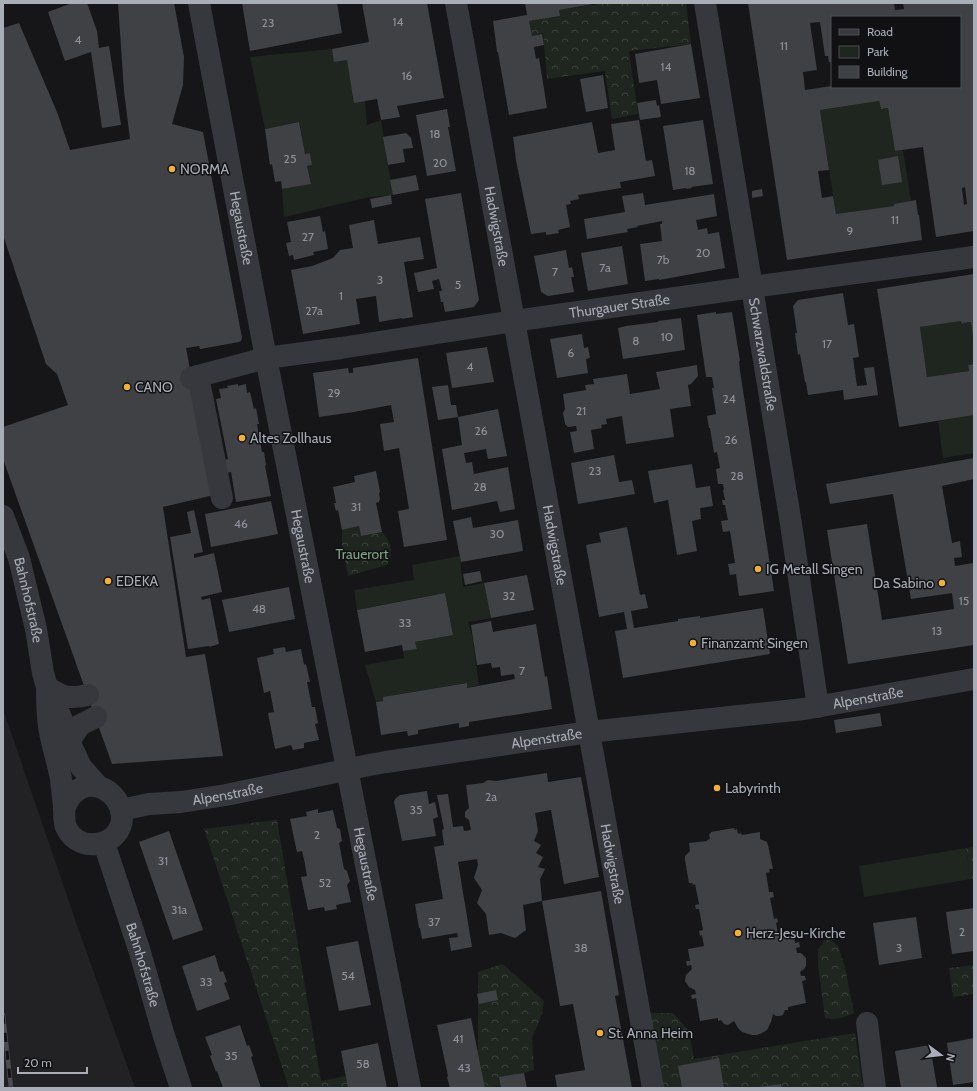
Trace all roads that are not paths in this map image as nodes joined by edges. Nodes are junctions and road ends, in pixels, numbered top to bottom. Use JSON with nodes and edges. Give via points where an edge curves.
{"nodes":[{"id":1,"x":199,"y":3,"type":"edge"},
{"id":2,"x":456,"y":3,"type":"edge"},
{"id":3,"x":705,"y":3,"type":"edge"},
{"id":4,"x":974,"y":257,"type":"edge"},
{"id":5,"x":752,"y":287,"type":"junction"},
{"id":6,"x":514,"y":321,"type":"junction"},
{"id":7,"x":266,"y":358,"type":"junction"},
{"id":8,"x":222,"y":498,"type":"dead end"},
{"id":9,"x":3,"y":516,"type":"edge"},
{"id":10,"x":974,"y":679,"type":"edge"},
{"id":11,"x":47,"y":687,"type":"junction"},
{"id":12,"x":818,"y":707,"type":"junction"},
{"id":13,"x":96,"y":717,"type":"dead end"},
{"id":14,"x":66,"y":732,"type":"junction"},
{"id":15,"x":589,"y":732,"type":"junction"},
{"id":16,"x":347,"y":770,"type":"junction"},
{"id":17,"x":99,"y":787,"type":"junction"},
{"id":18,"x":64,"y":808,"type":"junction"},
{"id":19,"x":121,"y":810,"type":"junction"},
{"id":20,"x":104,"y":843,"type":"junction"},
{"id":21,"x":867,"y":1023,"type":"dead end"},
{"id":22,"x":181,"y":1088,"type":"edge"},
{"id":23,"x":410,"y":1088,"type":"edge"},
{"id":24,"x":653,"y":1088,"type":"edge"},
{"id":25,"x":875,"y":1088,"type":"edge"}],
"edges":[{"from":1,"to":7,"type":"street","name":"Hegaustraße"},
{"from":2,"to":6,"type":"street","name":"Hadwigstraße"},
{"from":3,"to":5,"type":"street","name":"Schwarzwaldstraße"},
{"from":4,"to":5,"type":"street","name":"Thurgauer Straße"},
{"from":5,"to":6,"type":"street","name":"Thurgauer Straße"},
{"from":5,"to":12,"type":"street","name":"Schwarzwaldstraße"},
{"from":6,"to":7,"type":"street","name":"Thurgauer Straße"},
{"from":6,"to":15,"type":"street","name":"Hadwigstraße"},
{"from":7,"to":8,"type":"street","name":"Thurgauer Straße","via":[[195,377]]},
{"from":7,"to":16,"type":"street","name":"Hegaustraße"},
{"from":9,"to":11,"type":"street","name":"Bahnhofstraße","via":[[19,558]]},
{"from":10,"to":12,"type":"street","name":"Alpenstraße"},
{"from":11,"to":14,"type":"street","name":"Bahnhofstraße"},
{"from":11,"to":14,"type":"street","via":[[60,696],[73,698],[88,694],[69,711]]},
{"from":11,"to":18,"type":"street","name":"Bahnhofstraße","via":[[49,731]]},
{"from":12,"to":15,"type":"street","name":"Alpenstraße"},
{"from":13,"to":14,"type":"street"},
{"from":14,"to":17,"type":"street","name":"Bahnhofstraße","via":[[81,767]]},
{"from":15,"to":16,"type":"street","name":"Alpenstraße"},
{"from":15,"to":24,"type":"street","name":"Hadwigstraße"},
{"from":16,"to":19,"type":"street","name":"Alpenstraße","via":[[226,795]]},
{"from":16,"to":23,"type":"street","name":"Hegaustraße"},
{"from":17,"to":18,"type":"street","via":[[82,788],[74,793]]},
{"from":17,"to":19,"type":"street","name":"Bahnhofstraße","via":[[113,795]]},
{"from":18,"to":20,"type":"street","name":"Bahnhofstraße","via":[[63,818],[70,835],[86,844]]},
{"from":19,"to":20,"type":"street","via":[[122,820],[118,830]]},
{"from":20,"to":22,"type":"street","name":"Bahnhofstraße"},
{"from":21,"to":25,"type":"street"}]}
